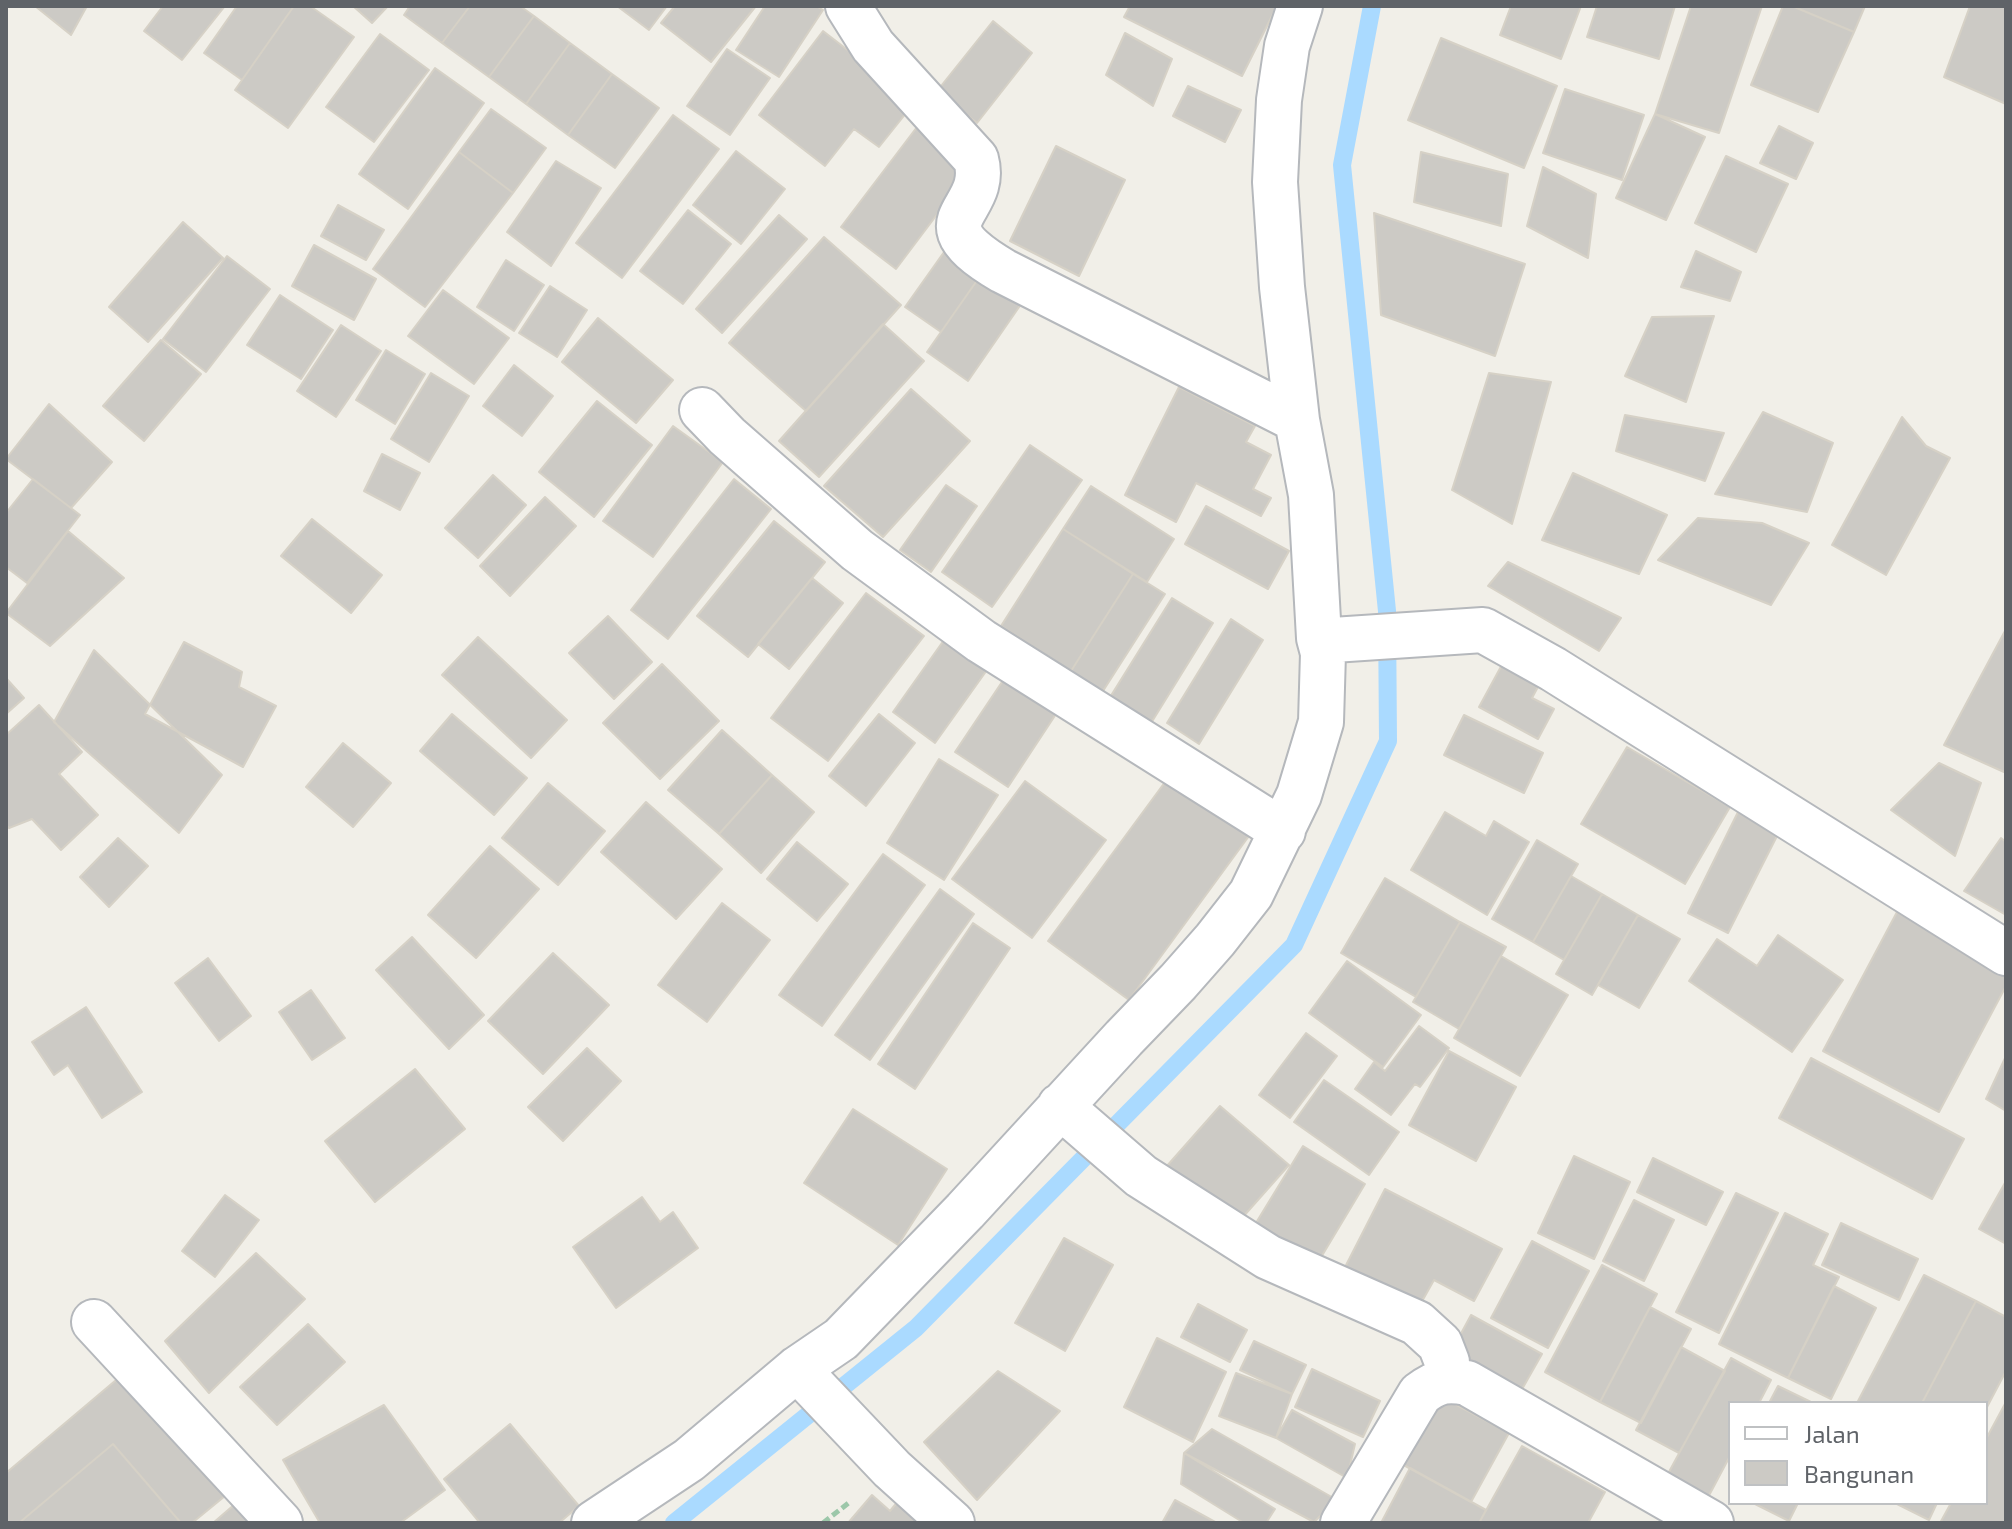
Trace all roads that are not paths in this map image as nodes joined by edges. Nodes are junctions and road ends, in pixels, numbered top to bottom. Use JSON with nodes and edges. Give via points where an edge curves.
{"nodes":[{"id":1,"x":848,"y":6,"type":"edge"},
{"id":2,"x":1300,"y":6,"type":"edge"},
{"id":3,"x":702,"y":410,"type":"dead end"},
{"id":4,"x":1297,"y":420,"type":"junction"},
{"id":5,"x":1326,"y":639,"type":"junction"},
{"id":6,"x":1283,"y":831,"type":"junction"},
{"id":7,"x":2006,"y":953,"type":"edge"},
{"id":8,"x":1072,"y":1117,"type":"junction"},
{"id":9,"x":94,"y":1322,"type":"dead end"},
{"id":10,"x":806,"y":1379,"type":"junction"},
{"id":11,"x":1447,"y":1379,"type":"junction"},
{"id":12,"x":280,"y":1523,"type":"edge"},
{"id":13,"x":594,"y":1523,"type":"edge"},
{"id":14,"x":952,"y":1523,"type":"edge"},
{"id":15,"x":1343,"y":1523,"type":"edge"},
{"id":16,"x":1711,"y":1523,"type":"edge"}],
"edges":[{"from":1,"to":4,"type":"street","via":[[873,46],[976,159],[979,175],[958,228],[971,251]]},
{"from":2,"to":4,"type":"street","via":[[1279,100],[1275,182]]},
{"from":3,"to":6,"type":"street","via":[[857,550],[981,641]]},
{"from":4,"to":5,"type":"street","via":[[1311,495]]},
{"from":5,"to":6,"type":"street","via":[[1321,722]]},
{"from":5,"to":7,"type":"street","via":[[1483,630]]},
{"from":6,"to":8,"type":"street","via":[[1251,894]]},
{"from":8,"to":10,"type":"street","via":[[965,1211]]},
{"from":8,"to":11,"type":"street","via":[[1141,1176],[1268,1257],[1417,1323],[1440,1344]]},
{"from":9,"to":12,"type":"street"},
{"from":10,"to":13,"type":"street"},
{"from":10,"to":14,"type":"street"},
{"from":11,"to":15,"type":"street","via":[[1420,1394]]},
{"from":11,"to":16,"type":"street","via":[[1467,1383]]}]}
